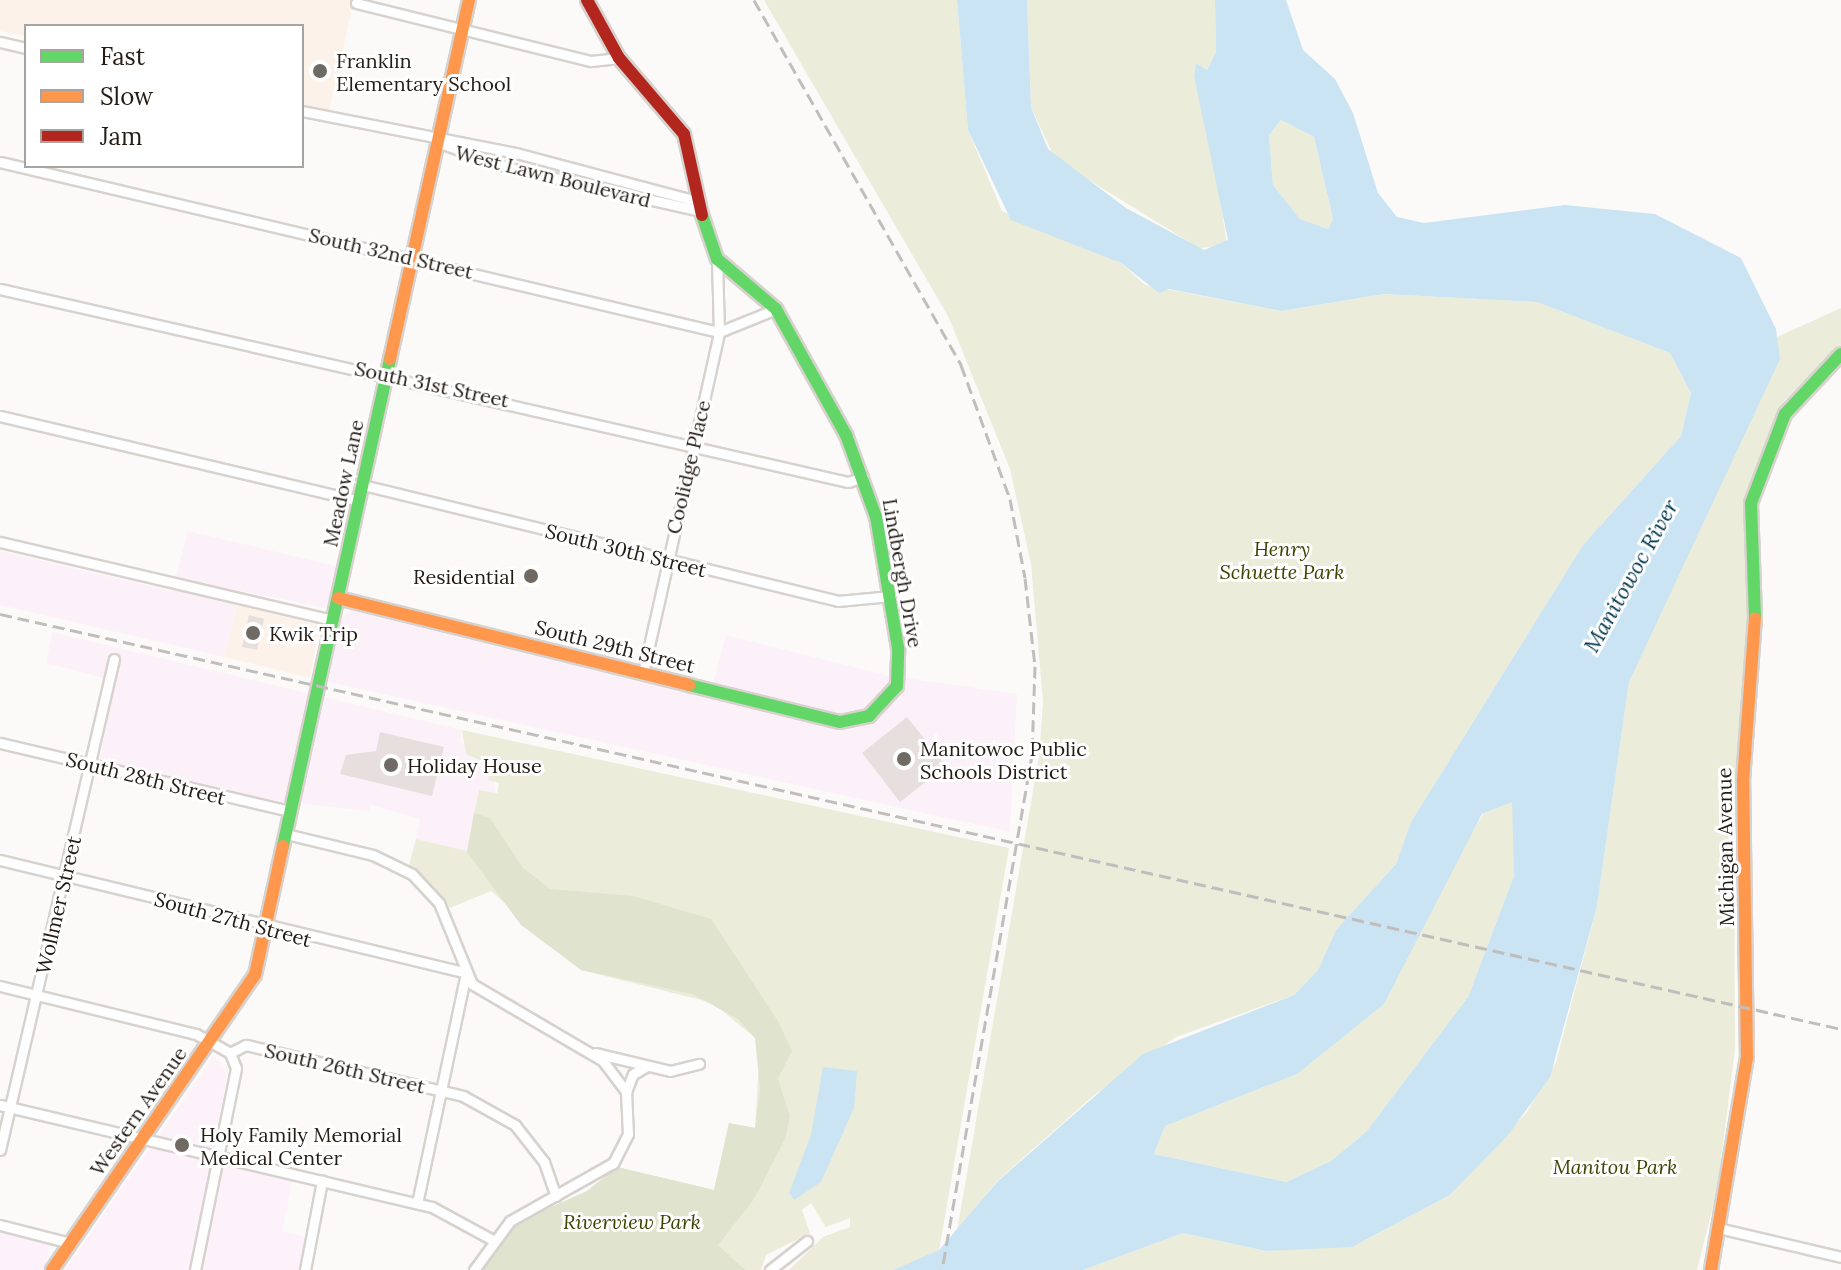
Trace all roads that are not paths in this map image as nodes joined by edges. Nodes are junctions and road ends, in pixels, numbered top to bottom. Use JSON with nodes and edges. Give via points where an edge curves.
{"nodes":[{"id":1,"x":469,"y":0,"type":"edge"},
{"id":2,"x":587,"y":0,"type":"edge"},
{"id":3,"x":356,"y":3,"type":"dead end"},
{"id":4,"x":463,"y":28,"type":"junction"},
{"id":5,"x":0,"y":42,"type":"edge"},
{"id":6,"x":24,"y":48,"type":"edge"},
{"id":7,"x":619,"y":58,"type":"junction"},
{"id":8,"x":304,"y":111,"type":"edge"},
{"id":9,"x":437,"y":142,"type":"junction"},
{"id":10,"x":0,"y":162,"type":"edge"},
{"id":11,"x":24,"y":168,"type":"edge"},
{"id":12,"x":26,"y":168,"type":"edge"},
{"id":13,"x":700,"y":207,"type":"junction"},
{"id":14,"x":412,"y":257,"type":"junction"},
{"id":15,"x":717,"y":259,"type":"junction"},
{"id":16,"x":0,"y":289,"type":"edge"},
{"id":17,"x":776,"y":309,"type":"junction"},
{"id":18,"x":719,"y":332,"type":"junction"},
{"id":19,"x":1841,"y":354,"type":"edge"},
{"id":20,"x":387,"y":372,"type":"junction"},
{"id":21,"x":0,"y":416,"type":"edge"},
{"id":22,"x":693,"y":447,"type":"junction"},
{"id":23,"x":863,"y":477,"type":"junction"},
{"id":24,"x":363,"y":485,"type":"junction"},
{"id":25,"x":359,"y":501,"type":"junction"},
{"id":26,"x":0,"y":542,"type":"edge"},
{"id":27,"x":667,"y":560,"type":"junction"},
{"id":28,"x":891,"y":596,"type":"junction"},
{"id":29,"x":338,"y":598,"type":"junction"},
{"id":30,"x":333,"y":620,"type":"junction"},
{"id":31,"x":114,"y":659,"type":"dead end"},
{"id":32,"x":643,"y":673,"type":"junction"},
{"id":33,"x":880,"y":709,"type":"joint"},
{"id":34,"x":0,"y":743,"type":"edge"},
{"id":35,"x":91,"y":764,"type":"junction"},
{"id":36,"x":291,"y":811,"type":"junction"},
{"id":37,"x":286,"y":834,"type":"junction"},
{"id":38,"x":0,"y":860,"type":"edge"},
{"id":39,"x":66,"y":876,"type":"junction"},
{"id":40,"x":265,"y":928,"type":"junction"},
{"id":41,"x":466,"y":973,"type":"junction"},
{"id":42,"x":255,"y":975,"type":"joint"},
{"id":43,"x":0,"y":986,"type":"edge"},
{"id":44,"x":38,"y":996,"type":"junction"},
{"id":45,"x":212,"y":1039,"type":"junction"},
{"id":46,"x":587,"y":1051,"type":"junction"},
{"id":47,"x":230,"y":1053,"type":"junction"},
{"id":48,"x":699,"y":1064,"type":"dead end"},
{"id":49,"x":647,"y":1066,"type":"junction"},
{"id":50,"x":439,"y":1090,"type":"junction"},
{"id":51,"x":626,"y":1092,"type":"junction"},
{"id":52,"x":5,"y":1106,"type":"edge"},
{"id":53,"x":141,"y":1140,"type":"junction"},
{"id":54,"x":0,"y":1150,"type":"edge"},
{"id":55,"x":218,"y":1157,"type":"junction"},
{"id":56,"x":322,"y":1181,"type":"junction"},
{"id":57,"x":556,"y":1196,"type":"junction"},
{"id":58,"x":417,"y":1203,"type":"junction"},
{"id":59,"x":0,"y":1225,"type":"edge"},
{"id":60,"x":1722,"y":1229,"type":"junction"},
{"id":61,"x":491,"y":1239,"type":"junction"},
{"id":62,"x":807,"y":1241,"type":"dead end"},
{"id":63,"x":70,"y":1243,"type":"junction"},
{"id":64,"x":1841,"y":1257,"type":"edge"},
{"id":65,"x":52,"y":1270,"type":"edge"},
{"id":66,"x":195,"y":1270,"type":"edge"},
{"id":67,"x":305,"y":1270,"type":"edge"},
{"id":68,"x":474,"y":1270,"type":"edge"},
{"id":69,"x":770,"y":1270,"type":"edge"},
{"id":70,"x":1711,"y":1270,"type":"edge"}],
"edges":[{"from":1,"to":4,"type":"street","name":"Meadow Lane"},
{"from":2,"to":7,"type":"street"},
{"from":3,"to":4,"type":"street"},
{"from":4,"to":7,"type":"street","via":[[591,61]]},
{"from":4,"to":9,"type":"street","name":"Meadow Lane"},
{"from":5,"to":6,"type":"street"},
{"from":7,"to":13,"type":"street","via":[[684,134]]},
{"from":8,"to":9,"type":"street"},
{"from":9,"to":13,"type":"street","name":"West Lawn Boulevard","via":[[510,168]]},
{"from":9,"to":13,"type":"street","name":"West Lawn Boulevard","via":[[516,153]]},
{"from":9,"to":14,"type":"street","name":"Meadow Lane"},
{"from":10,"to":11,"type":"street","name":"South 32nd Street"},
{"from":12,"to":14,"type":"street","name":"South 32nd Street"},
{"from":13,"to":15,"type":"street"},
{"from":14,"to":18,"type":"street","name":"South 32nd Street"},
{"from":14,"to":20,"type":"street","name":"Meadow Lane"},
{"from":15,"to":17,"type":"street","name":"Lindbergh Drive"},
{"from":15,"to":18,"type":"street","name":"Coolidge Place"},
{"from":16,"to":20,"type":"street","name":"South 31st Street"},
{"from":17,"to":18,"type":"street"},
{"from":17,"to":23,"type":"street","name":"Lindbergh Drive"},
{"from":18,"to":22,"type":"street","name":"Coolidge Place"},
{"from":19,"to":60,"type":"street","name":"Michigan Avenue","via":[[1785,414],[1751,503],[1757,661],[1743,781],[1748,1031]]},
{"from":20,"to":22,"type":"street","name":"South 31st Street"},
{"from":20,"to":24,"type":"street","name":"Meadow Lane"},
{"from":21,"to":25,"type":"street"},
{"from":22,"to":23,"type":"street","name":"South 31st Street","via":[[848,482]]},
{"from":22,"to":27,"type":"street","name":"Coolidge Place"},
{"from":23,"to":28,"type":"street","name":"Lindbergh Drive"},
{"from":24,"to":25,"type":"street","name":"Meadow Lane"},
{"from":24,"to":27,"type":"street","name":"South 30th Street"},
{"from":25,"to":29,"type":"street","name":"Meadow Lane"},
{"from":26,"to":30,"type":"street"},
{"from":27,"to":28,"type":"street","name":"South 30th Street","via":[[838,601]]},
{"from":27,"to":32,"type":"street","name":"Coolidge Place"},
{"from":28,"to":33,"type":"street","name":"Lindbergh Drive","via":[[899,667]]},
{"from":29,"to":30,"type":"street","name":"Meadow Lane"},
{"from":29,"to":32,"type":"street","name":"South 29th Street"},
{"from":30,"to":36,"type":"street","name":"Meadow Lane"},
{"from":31,"to":35,"type":"street","name":"Wollmer Street"},
{"from":32,"to":33,"type":"street","name":"South 29th Street","via":[[840,722]]},
{"from":34,"to":35,"type":"street","name":"South 28th Street"},
{"from":35,"to":36,"type":"street","name":"South 28th Street"},
{"from":35,"to":39,"type":"street","name":"Wollmer Street"},
{"from":36,"to":37,"type":"street","name":"Meadow Lane"},
{"from":37,"to":40,"type":"street","name":"Meadow Lane"},
{"from":37,"to":41,"type":"street","via":[[373,855],[412,874],[439,903]]},
{"from":38,"to":39,"type":"street","name":"South 27th Street"},
{"from":39,"to":40,"type":"street","name":"South 27th Street"},
{"from":39,"to":44,"type":"street","name":"Wollmer Street"},
{"from":40,"to":41,"type":"street","name":"South 27th Street"},
{"from":40,"to":42,"type":"street","name":"Meadow Lane"},
{"from":41,"to":46,"type":"street","via":[[492,998]]},
{"from":41,"to":50,"type":"street"},
{"from":42,"to":45,"type":"street","name":"Western Avenue"},
{"from":43,"to":44,"type":"street"},
{"from":44,"to":45,"type":"street"},
{"from":44,"to":52,"type":"street","name":"Wollmer Street"},
{"from":45,"to":47,"type":"street"},
{"from":45,"to":53,"type":"street","name":"Western Avenue"},
{"from":46,"to":49,"type":"street"},
{"from":46,"to":51,"type":"street"},
{"from":47,"to":50,"type":"street","name":"South 26th Street","via":[[246,1045]]},
{"from":47,"to":55,"type":"street","via":[[236,1068]]},
{"from":48,"to":49,"type":"street","via":[[687,1071]]},
{"from":49,"to":51,"type":"street","via":[[633,1074]]},
{"from":50,"to":57,"type":"street","name":"South 26th Street","via":[[515,1125],[544,1162]]},
{"from":50,"to":58,"type":"street"},
{"from":51,"to":57,"type":"street","via":[[630,1120],[621,1152],[605,1173]]},
{"from":52,"to":53,"type":"street"},
{"from":52,"to":54,"type":"street","name":"Wollmer Street"},
{"from":53,"to":55,"type":"street"},
{"from":53,"to":63,"type":"street","name":"Western Avenue"},
{"from":55,"to":56,"type":"street"},
{"from":55,"to":66,"type":"street"},
{"from":56,"to":58,"type":"street"},
{"from":56,"to":67,"type":"street"},
{"from":57,"to":61,"type":"street"},
{"from":58,"to":61,"type":"street"},
{"from":59,"to":63,"type":"street"},
{"from":60,"to":64,"type":"street"},
{"from":60,"to":70,"type":"street","name":"Michigan Avenue"},
{"from":61,"to":68,"type":"street"},
{"from":62,"to":69,"type":"street"},
{"from":63,"to":65,"type":"street","name":"Western Avenue"}]}
